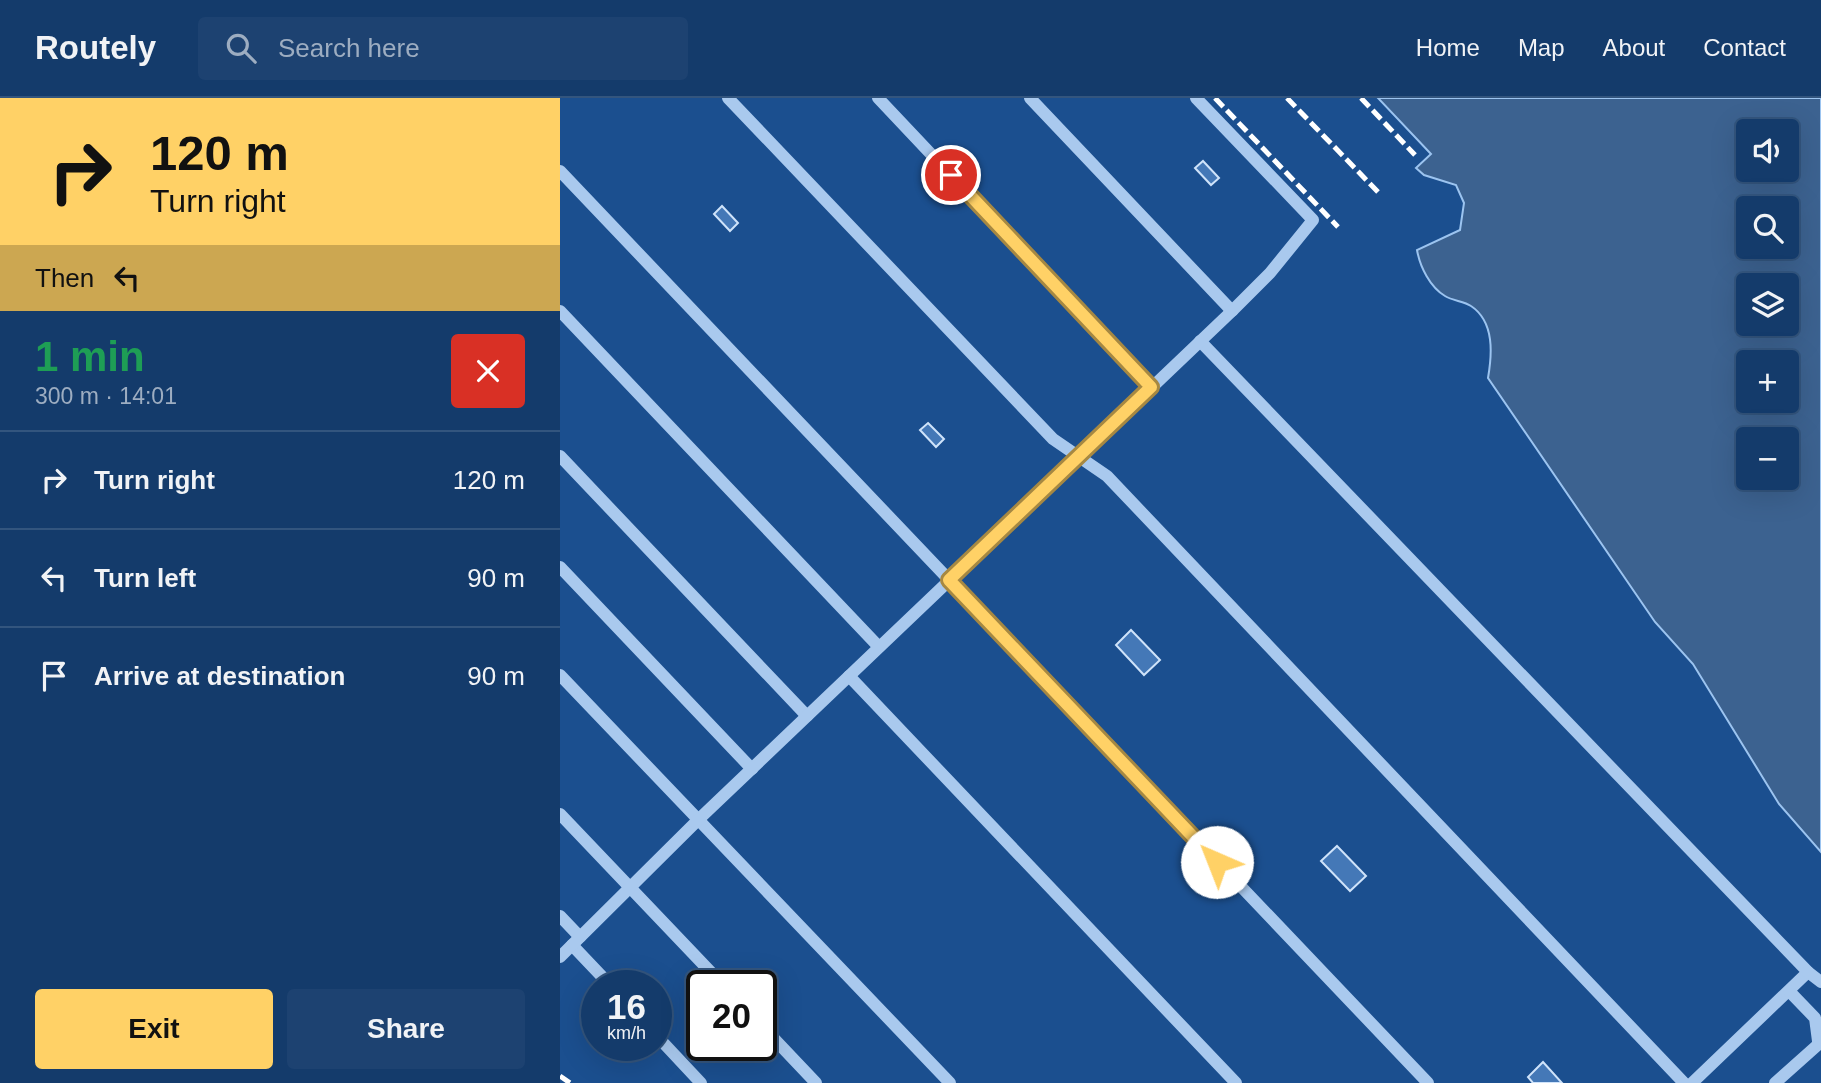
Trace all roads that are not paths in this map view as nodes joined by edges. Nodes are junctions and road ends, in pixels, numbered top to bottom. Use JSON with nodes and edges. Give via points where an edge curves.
{"nodes":[{"id":1,"x":728,"y":98,"type":"edge"},
{"id":2,"x":878,"y":98,"type":"edge"},
{"id":3,"x":1030,"y":98,"type":"edge"},
{"id":4,"x":1196,"y":98,"type":"edge"},
{"id":5,"x":560,"y":171,"type":"edge"},
{"id":6,"x":560,"y":311,"type":"edge"},
{"id":7,"x":1232,"y":311,"type":"junction"},
{"id":8,"x":1200,"y":341,"type":"junction"},
{"id":9,"x":1151,"y":387,"type":"junction"},
{"id":10,"x":560,"y":456,"type":"edge"},
{"id":11,"x":1079,"y":457,"type":"junction"},
{"id":12,"x":560,"y":567,"type":"edge"},
{"id":13,"x":949,"y":580,"type":"junction"},
{"id":14,"x":880,"y":647,"type":"junction"},
{"id":15,"x":560,"y":675,"type":"edge"},
{"id":16,"x":849,"y":676,"type":"junction"},
{"id":17,"x":807,"y":716,"type":"junction"},
{"id":18,"x":752,"y":769,"type":"junction"},
{"id":19,"x":560,"y":814,"type":"edge"},
{"id":20,"x":698,"y":820,"type":"junction"},
{"id":21,"x":630,"y":887,"type":"junction"},
{"id":22,"x":560,"y":916,"type":"edge"},
{"id":23,"x":576,"y":941,"type":"junction"},
{"id":24,"x":560,"y":957,"type":"edge"},
{"id":25,"x":598,"y":970,"type":"edge"},
{"id":26,"x":709,"y":970,"type":"edge"},
{"id":27,"x":1808,"y":972,"type":"junction"},
{"id":28,"x":1821,"y":982,"type":"edge"},
{"id":29,"x":1789,"y":991,"type":"junction"},
{"id":30,"x":1820,"y":1042,"type":"edge"},
{"id":31,"x":777,"y":1043,"type":"edge"},
{"id":32,"x":672,"y":1052,"type":"edge"},
{"id":33,"x":702,"y":1083,"type":"edge"},
{"id":34,"x":816,"y":1083,"type":"edge"},
{"id":35,"x":950,"y":1083,"type":"edge"},
{"id":36,"x":1236,"y":1083,"type":"edge"},
{"id":37,"x":1428,"y":1083,"type":"edge"},
{"id":38,"x":1685,"y":1083,"type":"edge"},
{"id":39,"x":1692,"y":1083,"type":"edge"},
{"id":40,"x":1775,"y":1083,"type":"edge"}],
"edges":[{"from":1,"to":11,"type":"lane","via":[[1053,439]]},
{"from":2,"to":9,"type":"lane"},
{"from":3,"to":7,"type":"lane"},
{"from":4,"to":7,"type":"lane","via":[[1312,220]]},
{"from":5,"to":13,"type":"lane"},
{"from":6,"to":14,"type":"lane"},
{"from":7,"to":8,"type":"lane"},
{"from":8,"to":9,"type":"lane"},
{"from":8,"to":27,"type":"lane"},
{"from":9,"to":11,"type":"lane"},
{"from":10,"to":17,"type":"lane"},
{"from":11,"to":13,"type":"lane"},
{"from":11,"to":38,"type":"lane","via":[[1107,476]]},
{"from":12,"to":18,"type":"lane"},
{"from":13,"to":14,"type":"lane"},
{"from":13,"to":37,"type":"lane"},
{"from":14,"to":16,"type":"lane"},
{"from":15,"to":20,"type":"lane"},
{"from":16,"to":17,"type":"lane"},
{"from":16,"to":36,"type":"lane"},
{"from":17,"to":18,"type":"lane"},
{"from":18,"to":20,"type":"lane"},
{"from":19,"to":21,"type":"lane"},
{"from":20,"to":21,"type":"lane"},
{"from":20,"to":35,"type":"lane"},
{"from":21,"to":23,"type":"lane"},
{"from":21,"to":26,"type":"lane"},
{"from":22,"to":23,"type":"lane"},
{"from":23,"to":24,"type":"lane"},
{"from":23,"to":25,"type":"lane"},
{"from":27,"to":28,"type":"lane"},
{"from":27,"to":29,"type":"lane"},
{"from":29,"to":30,"type":"lane","via":[[1815,1018]]},
{"from":29,"to":39,"type":"lane"},
{"from":30,"to":40,"type":"lane"},
{"from":31,"to":34,"type":"lane"},
{"from":32,"to":33,"type":"lane"}]}
